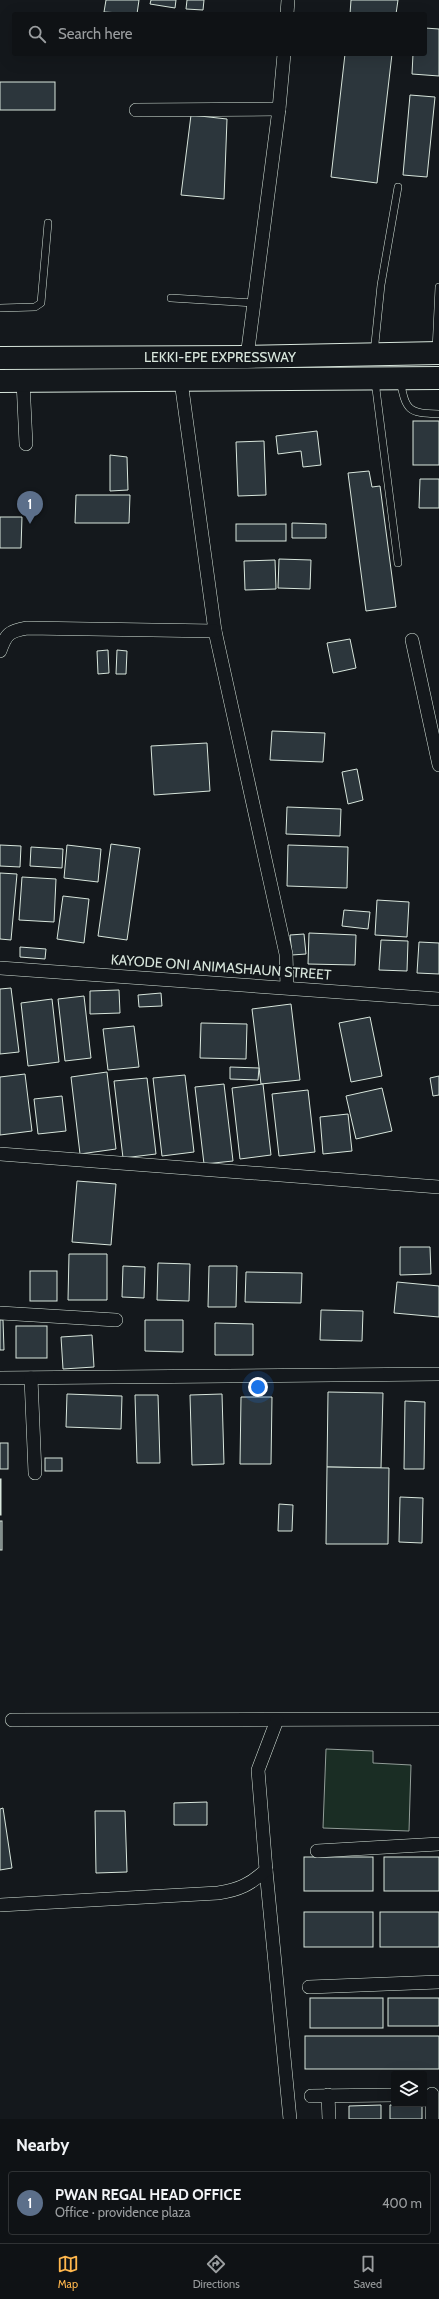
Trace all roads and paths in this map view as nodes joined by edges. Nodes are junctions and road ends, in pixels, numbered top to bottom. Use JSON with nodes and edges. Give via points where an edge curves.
{"nodes":[{"id":1,"x":288,"y":0,"type":"edge"},
{"id":2,"x":287,"y":12,"type":"edge"},
{"id":3,"x":284,"y":56,"type":"edge"},
{"id":4,"x":279,"y":109,"type":"junction"},
{"id":5,"x":136,"y":110,"type":"dead end"},
{"id":6,"x":398,"y":187,"type":"dead end"},
{"id":7,"x":48,"y":223,"type":"dead end"},
{"id":8,"x":439,"y":288,"type":"edge"},
{"id":9,"x":170,"y":298,"type":"dead end"},
{"id":10,"x":254,"y":303,"type":"junction"},
{"id":11,"x":0,"y":308,"type":"edge"},
{"id":12,"x":438,"y":353,"type":"edge"},
{"id":13,"x":374,"y":355,"type":"junction"},
{"id":14,"x":247,"y":357,"type":"junction"},
{"id":15,"x":0,"y":358,"type":"edge"},
{"id":16,"x":375,"y":378,"type":"junction"},
{"id":17,"x":399,"y":378,"type":"junction"},
{"id":18,"x":439,"y":378,"type":"edge"},
{"id":19,"x":0,"y":381,"type":"edge"},
{"id":20,"x":23,"y":381,"type":"junction"},
{"id":21,"x":181,"y":381,"type":"junction"},
{"id":22,"x":439,"y":414,"type":"edge"},
{"id":23,"x":26,"y":444,"type":"dead end"},
{"id":24,"x":398,"y":563,"type":"dead end"},
{"id":25,"x":216,"y":631,"type":"junction"},
{"id":26,"x":412,"y":640,"type":"dead end"},
{"id":27,"x":0,"y":651,"type":"edge"},
{"id":28,"x":439,"y":765,"type":"edge"},
{"id":29,"x":0,"y":968,"type":"edge"},
{"id":30,"x":287,"y":987,"type":"junction"},
{"id":31,"x":439,"y":999,"type":"edge"},
{"id":32,"x":0,"y":1154,"type":"edge"},
{"id":33,"x":439,"y":1187,"type":"edge"},
{"id":34,"x":0,"y":1313,"type":"edge"},
{"id":35,"x":116,"y":1320,"type":"dead end"},
{"id":36,"x":439,"y":1374,"type":"edge"},
{"id":37,"x":0,"y":1378,"type":"edge"},
{"id":38,"x":31,"y":1378,"type":"junction"},
{"id":39,"x":35,"y":1473,"type":"dead end"},
{"id":40,"x":439,"y":1719,"type":"edge"},
{"id":41,"x":12,"y":1720,"type":"dead end"},
{"id":42,"x":277,"y":1720,"type":"junction"},
{"id":43,"x":439,"y":1844,"type":"edge"},
{"id":44,"x":317,"y":1851,"type":"dead end"},
{"id":45,"x":266,"y":1870,"type":"junction"},
{"id":46,"x":0,"y":1905,"type":"edge"},
{"id":47,"x":439,"y":1982,"type":"edge"},
{"id":48,"x":309,"y":1988,"type":"dead end"},
{"id":49,"x":432,"y":2094,"type":"edge"},
{"id":50,"x":328,"y":2095,"type":"junction"},
{"id":51,"x":391,"y":2095,"type":"edge"},
{"id":52,"x":312,"y":2096,"type":"dead end"},
{"id":53,"x":290,"y":2119,"type":"edge"},
{"id":54,"x":329,"y":2119,"type":"edge"},
{"id":55,"x":432,"y":2119,"type":"edge"}],
"edges":[{"from":1,"to":2,"type":"street"},
{"from":3,"to":4,"type":"street"},
{"from":4,"to":5,"type":"street"},
{"from":4,"to":10,"type":"street"},
{"from":6,"to":13,"type":"lane","via":[[378,305]]},
{"from":7,"to":11,"type":"lane","via":[[41,303],[35,307]]},
{"from":8,"to":12,"type":"lane"},
{"from":9,"to":10,"type":"lane"},
{"from":10,"to":14,"type":"street"},
{"from":12,"to":13,"type":"highway","name":"LEKKI-EPE EXPRESSWAY"},
{"from":13,"to":14,"type":"highway","name":"LEKKI-EPE EXPRESSWAY"},
{"from":14,"to":15,"type":"highway","name":"LEKKI-EPE EXPRESSWAY"},
{"from":16,"to":17,"type":"highway","name":"LEKKI-EPE EXPRESSWAY"},
{"from":16,"to":21,"type":"highway","name":"LEKKI-EPE EXPRESSWAY"},
{"from":16,"to":24,"type":"lane"},
{"from":17,"to":18,"type":"highway","name":"LEKKI-EPE EXPRESSWAY"},
{"from":17,"to":22,"type":"lane","via":[[404,403],[410,410],[417,413]]},
{"from":19,"to":20,"type":"highway","name":"LEKKI-EPE EXPRESSWAY"},
{"from":20,"to":21,"type":"highway","name":"LEKKI-EPE EXPRESSWAY"},
{"from":20,"to":23,"type":"street"},
{"from":21,"to":25,"type":"street"},
{"from":25,"to":27,"type":"street","via":[[27,628],[12,631],[5,638]]},
{"from":25,"to":30,"type":"street","via":[[286,954]]},
{"from":26,"to":28,"type":"street"},
{"from":29,"to":30,"type":"street","name":"KAYODE ONI ANIMASHAUN STREET"},
{"from":30,"to":31,"type":"street","name":"KAYODE ONI ANIMASHAUN STREET"},
{"from":32,"to":33,"type":"street"},
{"from":34,"to":35,"type":"street"},
{"from":36,"to":38,"type":"street"},
{"from":37,"to":38,"type":"street"},
{"from":38,"to":39,"type":"street"},
{"from":40,"to":42,"type":"street"},
{"from":41,"to":42,"type":"street"},
{"from":42,"to":45,"type":"street","via":[[258,1770]]},
{"from":43,"to":44,"type":"street"},
{"from":45,"to":46,"type":"street","via":[[254,1881],[230,1892]]},
{"from":45,"to":53,"type":"street"},
{"from":47,"to":48,"type":"street"},
{"from":49,"to":55,"type":"street"},
{"from":50,"to":51,"type":"street"},
{"from":50,"to":52,"type":"street"},
{"from":50,"to":54,"type":"street"}]}
